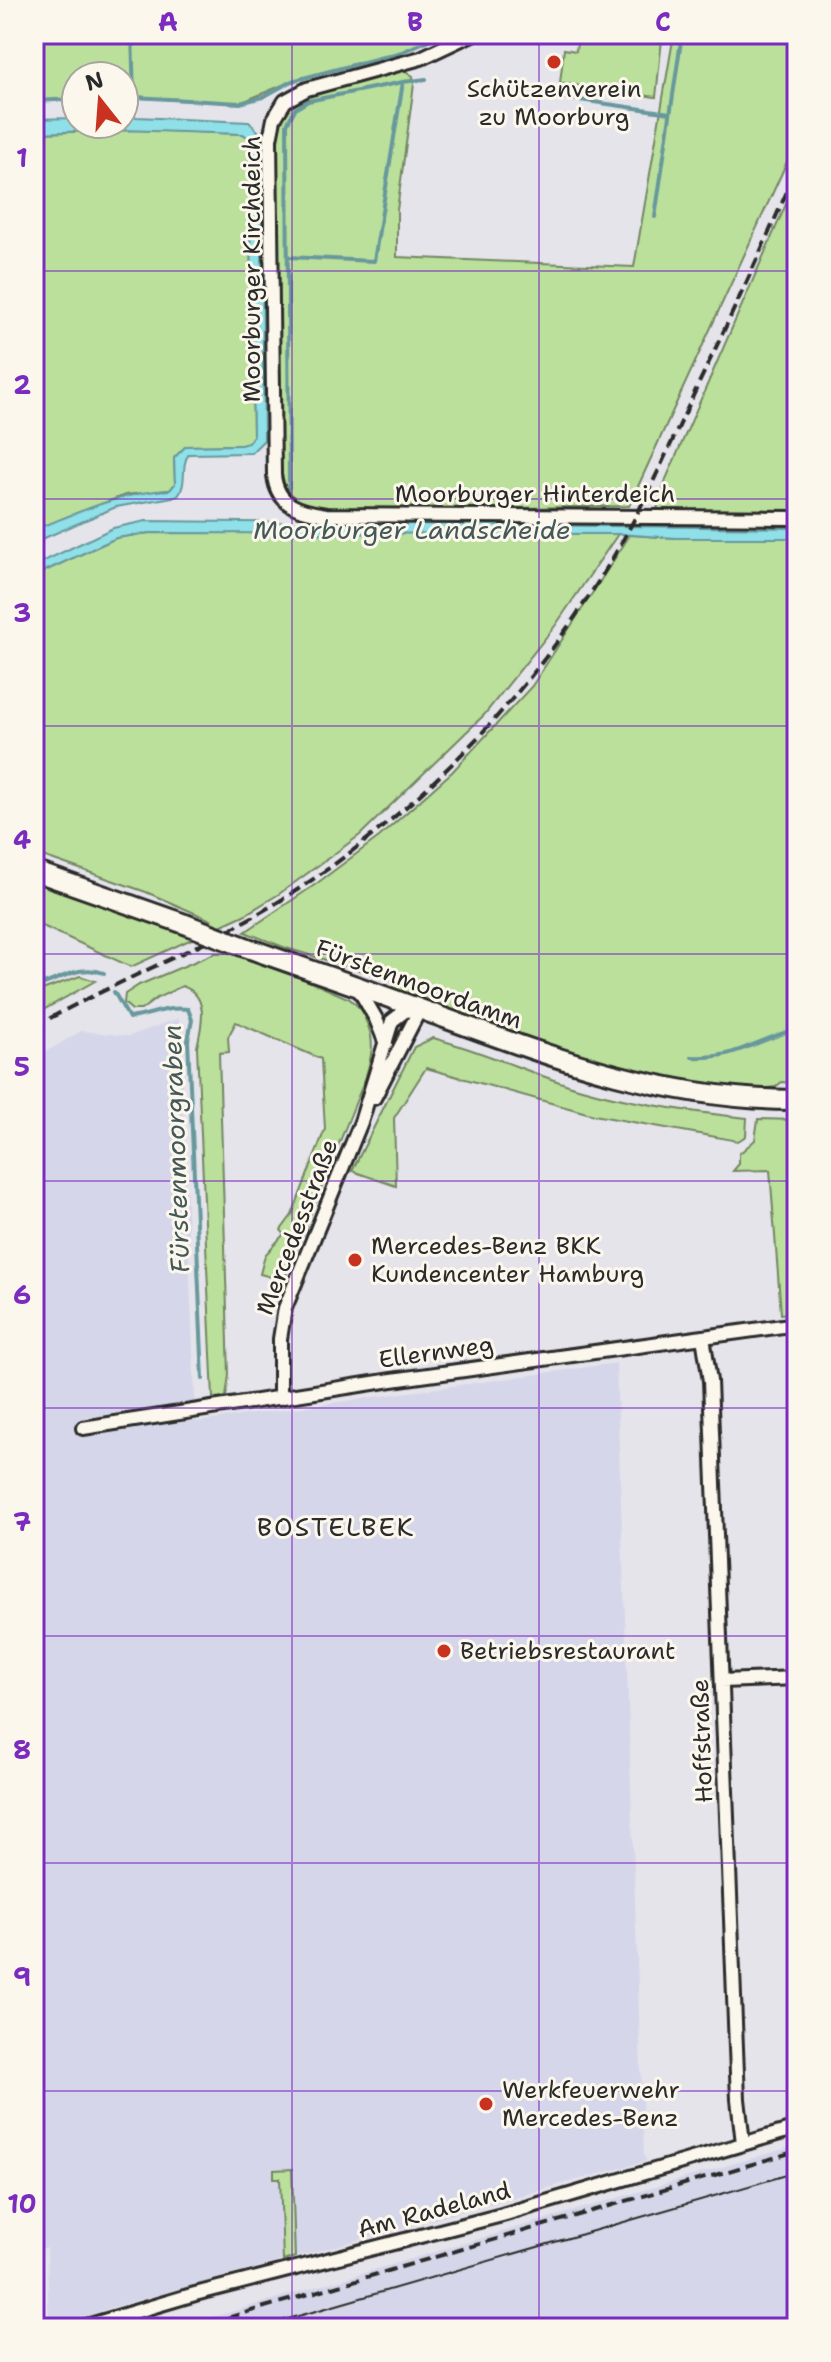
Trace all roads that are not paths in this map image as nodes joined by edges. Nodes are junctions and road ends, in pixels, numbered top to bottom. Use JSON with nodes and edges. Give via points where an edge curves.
{"nodes":[{"id":1,"x":472,"y":34,"type":"edge"},
{"id":2,"x":279,"y":496,"type":"joint"},
{"id":3,"x":797,"y":518,"type":"edge"},
{"id":4,"x":34,"y":871,"type":"edge"},
{"id":5,"x":357,"y":986,"type":"junction"},
{"id":6,"x":420,"y":1009,"type":"junction"},
{"id":7,"x":386,"y":1044,"type":"junction"},
{"id":8,"x":797,"y":1100,"type":"edge"},
{"id":9,"x":361,"y":1122,"type":"junction"},
{"id":10,"x":797,"y":1324,"type":"edge"},
{"id":11,"x":703,"y":1337,"type":"junction"},
{"id":12,"x":280,"y":1398,"type":"junction"},
{"id":13,"x":83,"y":1428,"type":"dead end"},
{"id":14,"x":797,"y":1678,"type":"edge"},
{"id":15,"x":722,"y":1681,"type":"junction"},
{"id":16,"x":797,"y":2128,"type":"edge"},
{"id":17,"x":743,"y":2143,"type":"junction"},
{"id":18,"x":80,"y":2328,"type":"edge"}],
"edges":[{"from":1,"to":2,"type":"street","name":"Moorburger Kirchdeich","via":[[421,58],[307,89],[285,101],[274,119],[274,475]]},
{"from":2,"to":3,"type":"street","name":"Moorburger Hinterdeich","via":[[296,508],[326,515]]},
{"from":4,"to":5,"type":"main road","name":"Fürstenmoordamm","bridge":true},
{"from":5,"to":6,"type":"main road","name":"Fürstenmoordamm"},
{"from":5,"to":7,"type":"street"},
{"from":6,"to":7,"type":"street","name":"Mercedesstraße","via":[[394,1019]]},
{"from":6,"to":8,"type":"main road","name":"Fürstenmoordamm","via":[[622,1078],[713,1094]]},
{"from":6,"to":9,"type":"street","name":"Mercedesstraße"},
{"from":7,"to":9,"type":"street","name":"Mercedesstraße"},
{"from":9,"to":12,"type":"street","name":"Mercedesstraße","via":[[285,1308]]},
{"from":10,"to":11,"type":"street","name":"Ellernweg"},
{"from":11,"to":12,"type":"street","name":"Ellernweg"},
{"from":11,"to":15,"type":"street","name":"Hoffstraße","via":[[710,1381]]},
{"from":12,"to":13,"type":"street","name":"Ellernweg"},
{"from":14,"to":15,"type":"street"},
{"from":15,"to":17,"type":"street","name":"Hoffstraße"},
{"from":16,"to":17,"type":"street","name":"Am Radeland"},
{"from":17,"to":18,"type":"street","name":"Am Radeland","via":[[488,2219]]}]}
